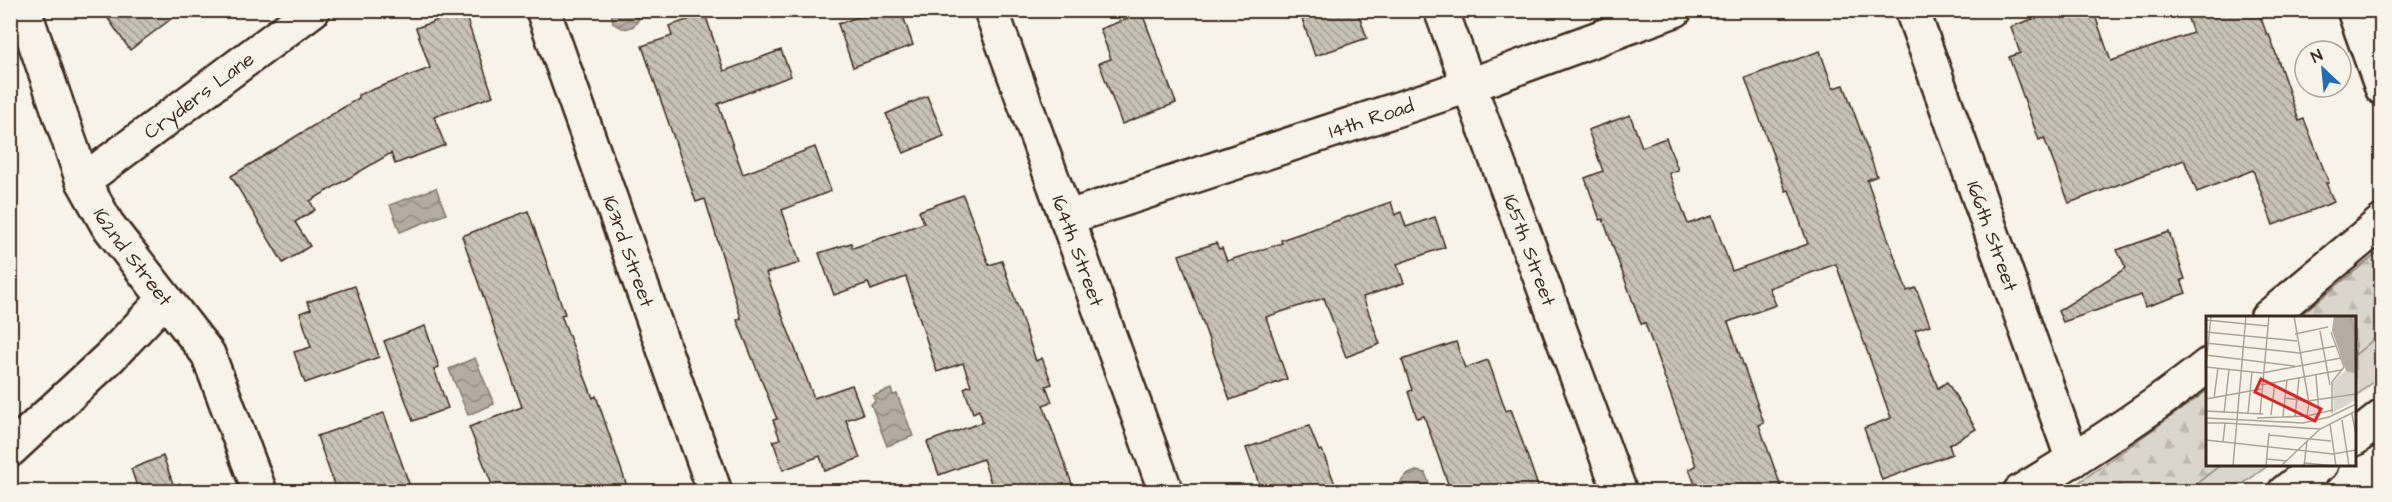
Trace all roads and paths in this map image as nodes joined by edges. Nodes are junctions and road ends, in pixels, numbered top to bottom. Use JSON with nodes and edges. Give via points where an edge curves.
{"nodes":[{"id":1,"x":24,"y":10,"type":"edge"},
{"id":2,"x":313,"y":10,"type":"edge"},
{"id":3,"x":543,"y":10,"type":"edge"},
{"id":4,"x":990,"y":10,"type":"edge"},
{"id":5,"x":1441,"y":10,"type":"edge"},
{"id":6,"x":1675,"y":10,"type":"edge"},
{"id":7,"x":1912,"y":10,"type":"edge"},
{"id":8,"x":2354,"y":10,"type":"edge"},
{"id":9,"x":1468,"y":86,"type":"junction"},
{"id":10,"x":2382,"y":88,"type":"edge"},
{"id":11,"x":83,"y":181,"type":"junction"},
{"id":12,"x":1066,"y":218,"type":"junction"},
{"id":13,"x":2382,"y":222,"type":"edge"},
{"id":14,"x":165,"y":299,"type":"junction"},
{"id":15,"x":2269,"y":316,"type":"edge"},
{"id":16,"x":2206,"y":367,"type":"edge"},
{"id":17,"x":2382,"y":417,"type":"edge"},
{"id":18,"x":2356,"y":438,"type":"edge"},
{"id":19,"x":10,"y":450,"type":"edge"},
{"id":20,"x":2073,"y":460,"type":"junction"},
{"id":21,"x":2320,"y":466,"type":"edge"},
{"id":22,"x":260,"y":492,"type":"edge"},
{"id":23,"x":716,"y":492,"type":"edge"},
{"id":24,"x":1166,"y":492,"type":"edge"},
{"id":25,"x":1620,"y":492,"type":"edge"},
{"id":26,"x":2020,"y":492,"type":"edge"},
{"id":27,"x":2285,"y":492,"type":"edge"}],
"edges":[{"from":1,"to":11,"type":"main road","name":"162nd Street"},
{"from":2,"to":11,"type":"main road","name":"Cryders Lane"},
{"from":3,"to":23,"type":"main road","name":"163rd Street"},
{"from":4,"to":12,"type":"main road","name":"164th Street"},
{"from":5,"to":9,"type":"main road","name":"165th Street"},
{"from":6,"to":9,"type":"main road","name":"14th Road"},
{"from":7,"to":20,"type":"main road","name":"166th Street"},
{"from":8,"to":10,"type":"main road"},
{"from":9,"to":12,"type":"main road","name":"14th Road"},
{"from":9,"to":25,"type":"main road","name":"165th Street"},
{"from":11,"to":14,"type":"main road","name":"162nd Street","via":[[107,224]]},
{"from":12,"to":24,"type":"main road","name":"164th Street"},
{"from":13,"to":15,"type":"main road"},
{"from":14,"to":19,"type":"main road","via":[[111,356]]},
{"from":14,"to":22,"type":"main road","name":"162nd Street","via":[[208,354]]},
{"from":16,"to":20,"type":"main road"},
{"from":17,"to":18,"type":"main road"},
{"from":20,"to":26,"type":"main road"},
{"from":21,"to":27,"type":"main road"}]}
